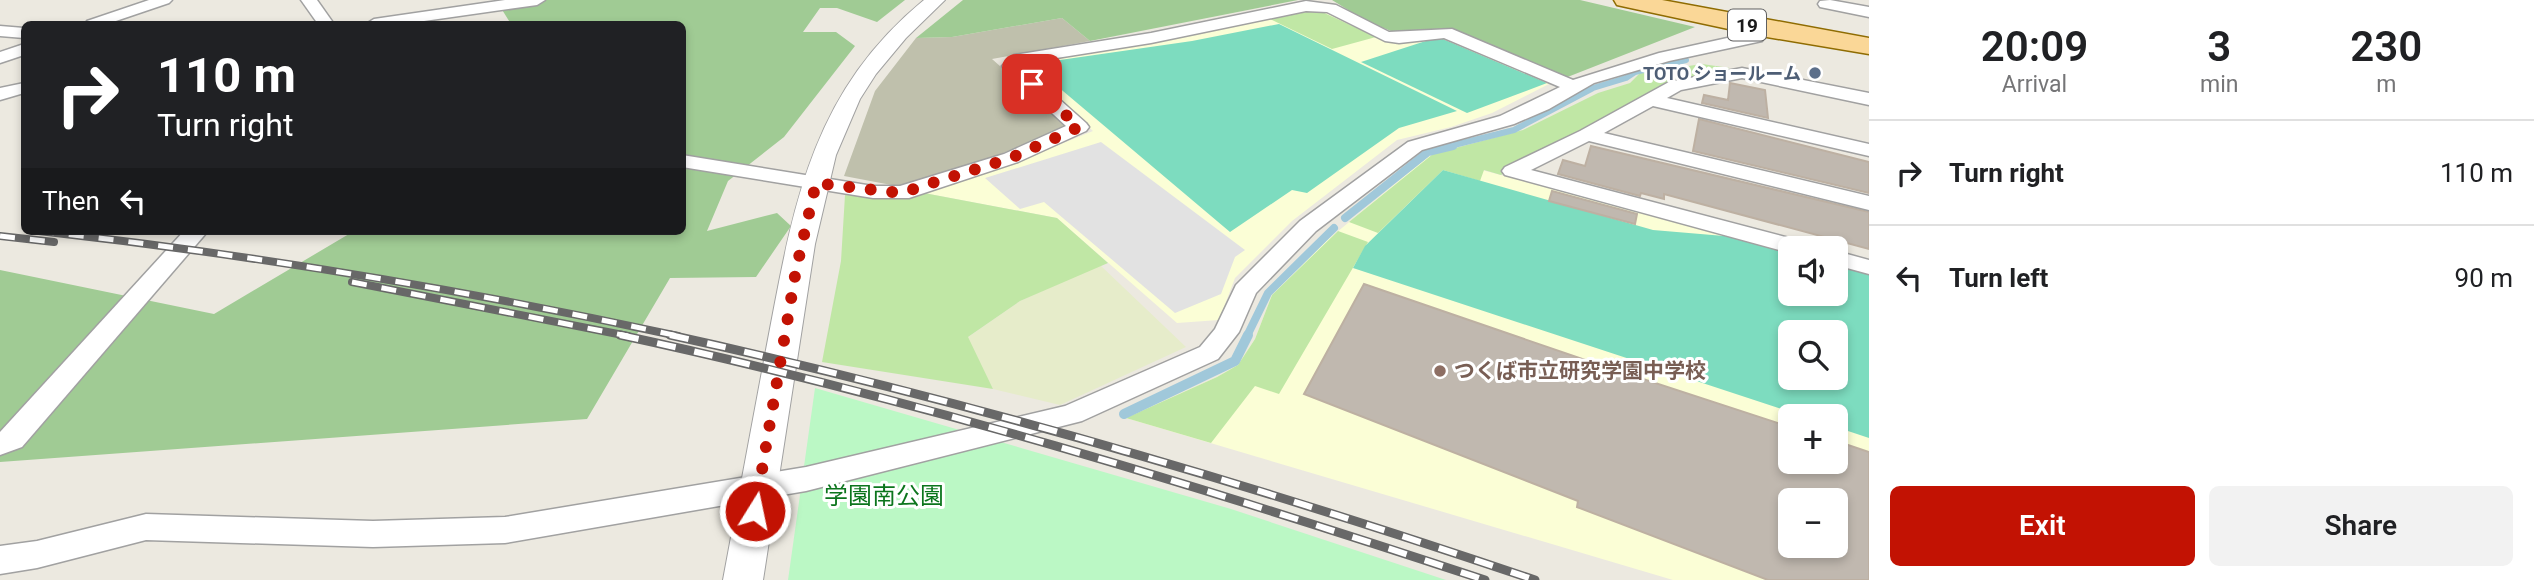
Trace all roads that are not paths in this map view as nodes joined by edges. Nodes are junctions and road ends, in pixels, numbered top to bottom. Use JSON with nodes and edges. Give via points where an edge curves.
{"nodes":[{"id":1,"x":164,"y":0,"type":"edge"},
{"id":2,"x":309,"y":0,"type":"edge"},
{"id":3,"x":537,"y":0,"type":"edge"},
{"id":4,"x":936,"y":0,"type":"edge"},
{"id":5,"x":1626,"y":0,"type":"edge"},
{"id":6,"x":1665,"y":0,"type":"edge"},
{"id":7,"x":1826,"y":4,"type":"dead end"},
{"id":8,"x":1869,"y":12,"type":"edge"},
{"id":9,"x":102,"y":21,"type":"edge"},
{"id":10,"x":324,"y":21,"type":"edge"},
{"id":11,"x":394,"y":21,"type":"edge"},
{"id":12,"x":1761,"y":28,"type":"junction"},
{"id":13,"x":0,"y":31,"type":"edge"},
{"id":14,"x":21,"y":33,"type":"edge"},
{"id":15,"x":1869,"y":36,"type":"edge"},
{"id":16,"x":1869,"y":46,"type":"edge"},
{"id":17,"x":21,"y":50,"type":"edge"},
{"id":18,"x":0,"y":58,"type":"edge"},
{"id":19,"x":1572,"y":86,"type":"junction"},
{"id":20,"x":21,"y":89,"type":"edge"},
{"id":21,"x":0,"y":94,"type":"edge"},
{"id":22,"x":1869,"y":99,"type":"edge"},
{"id":23,"x":1651,"y":100,"type":"junction"},
{"id":24,"x":1587,"y":135,"type":"junction"},
{"id":25,"x":1869,"y":149,"type":"edge"},
{"id":26,"x":686,"y":162,"type":"edge"},
{"id":27,"x":816,"y":183,"type":"junction"},
{"id":28,"x":1869,"y":203,"type":"edge"},
{"id":29,"x":193,"y":235,"type":"edge"},
{"id":30,"x":1778,"y":242,"type":"edge"},
{"id":31,"x":1848,"y":261,"type":"edge"},
{"id":32,"x":1869,"y":267,"type":"edge"},
{"id":33,"x":0,"y":444,"type":"edge"},
{"id":34,"x":759,"y":488,"type":"junction"},
{"id":35,"x":0,"y":560,"type":"edge"},
{"id":36,"x":743,"y":580,"type":"edge"}],
"edges":[{"from":1,"to":9,"type":"street"},
{"from":2,"to":10,"type":"street"},
{"from":3,"to":11,"type":"street"},
{"from":4,"to":27,"type":"street","via":[[888,43],[871,65],[848,101]]},
{"from":5,"to":12,"type":"main road","number":"19"},
{"from":6,"to":15,"type":"main road","number":"19"},
{"from":7,"to":8,"type":"street"},
{"from":12,"to":16,"type":"main road","number":"19"},
{"from":12,"to":19,"type":"street","via":[[1756,37],[1665,57]]},
{"from":13,"to":14,"type":"street"},
{"from":17,"to":18,"type":"street"},
{"from":19,"to":27,"type":"street","via":[[1447,33],[1385,36],[1330,8],[1306,6],[1020,59],[1011,66],[1079,127],[1011,158],[901,193]]},
{"from":19,"to":34,"type":"street","via":[[1507,120],[1415,146],[1299,235],[1245,290],[1226,332],[1209,353],[1072,414]]},
{"from":20,"to":21,"type":"street"},
{"from":22,"to":23,"type":"street","via":[[1742,73],[1675,86]]},
{"from":23,"to":24,"type":"street"},
{"from":23,"to":25,"type":"street"},
{"from":24,"to":28,"type":"street"},
{"from":24,"to":30,"type":"street","via":[[1512,171]]},
{"from":26,"to":27,"type":"street"},
{"from":27,"to":34,"type":"street","via":[[796,270]]},
{"from":29,"to":33,"type":"street","via":[[12,439]]},
{"from":31,"to":32,"type":"street"},
{"from":34,"to":35,"type":"street","via":[[505,530],[373,534],[145,527]]},
{"from":34,"to":36,"type":"street"}]}
